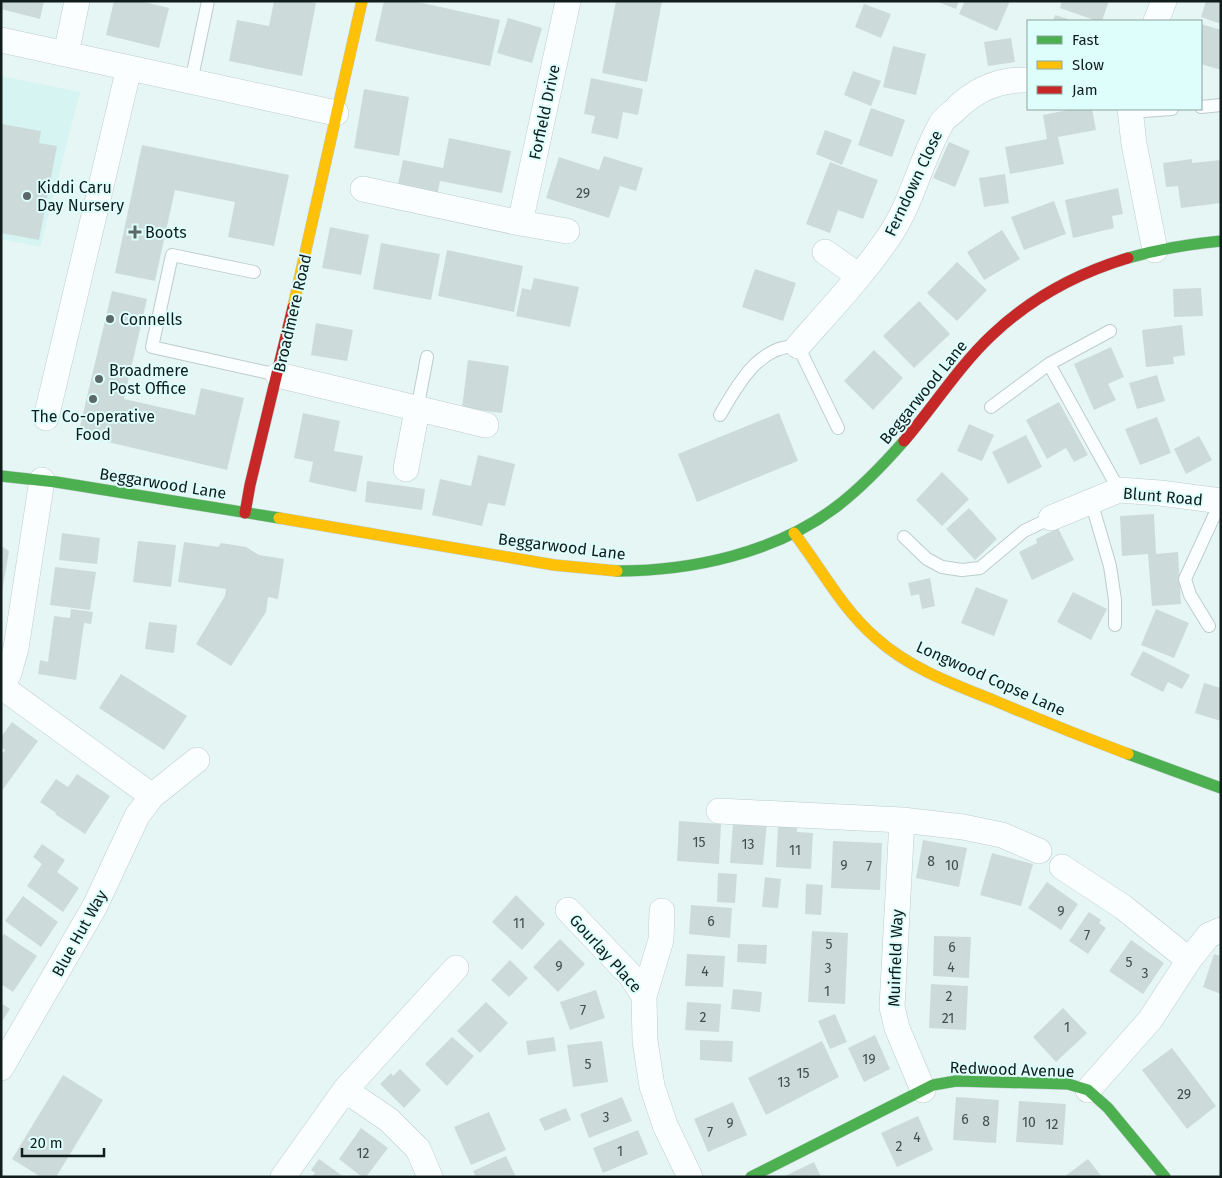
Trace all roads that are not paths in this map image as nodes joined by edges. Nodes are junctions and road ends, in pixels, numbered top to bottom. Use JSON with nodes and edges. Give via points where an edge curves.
{"nodes":[{"id":1,"x":77,"y":1,"type":"edge"},
{"id":2,"x":208,"y":1,"type":"edge"},
{"id":3,"x":362,"y":1,"type":"edge"},
{"id":4,"x":568,"y":1,"type":"edge"},
{"id":5,"x":1164,"y":1,"type":"edge"},
{"id":6,"x":1156,"y":20,"type":"edge"},
{"id":7,"x":1,"y":40,"type":"edge"},
{"id":8,"x":66,"y":54,"type":"junction"},
{"id":9,"x":129,"y":68,"type":"junction"},
{"id":10,"x":1027,"y":80,"type":"edge"},
{"id":11,"x":191,"y":82,"type":"junction"},
{"id":12,"x":1221,"y":105,"type":"edge"},
{"id":13,"x":1202,"y":107,"type":"edge"},
{"id":14,"x":1129,"y":110,"type":"edge"},
{"id":15,"x":336,"y":113,"type":"junction"},
{"id":16,"x":363,"y":189,"type":"dead end"},
{"id":17,"x":520,"y":223,"type":"junction"},
{"id":18,"x":567,"y":231,"type":"dead end"},
{"id":19,"x":1221,"y":240,"type":"edge"},
{"id":20,"x":1155,"y":250,"type":"junction"},
{"id":21,"x":825,"y":252,"type":"dead end"},
{"id":22,"x":254,"y":272,"type":"dead end"},
{"id":23,"x":859,"y":276,"type":"junction"},
{"id":24,"x":1110,"y":331,"type":"dead end"},
{"id":25,"x":798,"y":346,"type":"junction"},
{"id":26,"x":427,"y":357,"type":"dead end"},
{"id":27,"x":1049,"y":364,"type":"junction"},
{"id":28,"x":278,"y":375,"type":"junction"},
{"id":29,"x":991,"y":407,"type":"dead end"},
{"id":30,"x":417,"y":410,"type":"junction"},
{"id":31,"x":720,"y":415,"type":"dead end"},
{"id":32,"x":46,"y":418,"type":"dead end"},
{"id":33,"x":486,"y":425,"type":"dead end"},
{"id":34,"x":838,"y":428,"type":"dead end"},
{"id":35,"x":406,"y":469,"type":"dead end"},
{"id":36,"x":1,"y":476,"type":"edge"},
{"id":37,"x":41,"y":489,"type":"junction"},
{"id":38,"x":1119,"y":490,"type":"junction"},
{"id":39,"x":1091,"y":501,"type":"junction"},
{"id":40,"x":1221,"y":501,"type":"edge"},
{"id":41,"x":245,"y":512,"type":"junction"},
{"id":42,"x":1051,"y":518,"type":"joint"},
{"id":43,"x":794,"y":533,"type":"junction"},
{"id":44,"x":904,"y":537,"type":"dead end"},
{"id":45,"x":1115,"y":625,"type":"dead end"},
{"id":46,"x":1208,"y":626,"type":"dead end"},
{"id":47,"x":2,"y":687,"type":"edge"},
{"id":48,"x":197,"y":760,"type":"dead end"},
{"id":49,"x":1221,"y":788,"type":"edge"},
{"id":50,"x":152,"y":796,"type":"junction"},
{"id":51,"x":718,"y":811,"type":"dead end"},
{"id":52,"x":902,"y":820,"type":"junction"},
{"id":53,"x":1039,"y":851,"type":"dead end"},
{"id":54,"x":1062,"y":867,"type":"dead end"},
{"id":55,"x":568,"y":910,"type":"dead end"},
{"id":56,"x":662,"y":912,"type":"dead end"},
{"id":57,"x":1221,"y":930,"type":"edge"},
{"id":58,"x":1189,"y":960,"type":"junction"},
{"id":59,"x":456,"y":968,"type":"dead end"},
{"id":60,"x":644,"y":996,"type":"junction"},
{"id":61,"x":1,"y":1068,"type":"edge"},
{"id":62,"x":345,"y":1090,"type":"junction"},
{"id":63,"x":923,"y":1090,"type":"junction"},
{"id":64,"x":1088,"y":1090,"type":"junction"},
{"id":65,"x":283,"y":1177,"type":"edge"},
{"id":66,"x":430,"y":1177,"type":"edge"},
{"id":67,"x":690,"y":1177,"type":"edge"},
{"id":68,"x":751,"y":1177,"type":"edge"},
{"id":69,"x":1165,"y":1177,"type":"edge"}],
"edges":[{"from":1,"to":8,"type":"street"},
{"from":2,"to":11,"type":"lane"},
{"from":3,"to":15,"type":"street","name":"Broadmere Road"},
{"from":4,"to":17,"type":"street","name":"Forfield Drive"},
{"from":5,"to":6,"type":"street"},
{"from":7,"to":8,"type":"street"},
{"from":8,"to":9,"type":"street"},
{"from":9,"to":11,"type":"street"},
{"from":9,"to":32,"type":"street"},
{"from":10,"to":23,"type":"street","name":"Ferndown Close","via":[[990,85],[965,99],[942,122],[889,237]]},
{"from":11,"to":15,"type":"street"},
{"from":12,"to":13,"type":"lane"},
{"from":14,"to":20,"type":"street"},
{"from":15,"to":28,"type":"street","name":"Broadmere Road"},
{"from":16,"to":17,"type":"street"},
{"from":17,"to":18,"type":"street"},
{"from":19,"to":20,"type":"street","name":"Beggarwood Lane"},
{"from":20,"to":43,"type":"street","name":"Beggarwood Lane","via":[[1096,268],[1064,282],[1028,306],[993,334],[968,360],[892,456],[839,504],[816,522]]},
{"from":21,"to":23,"type":"street"},
{"from":22,"to":28,"type":"lane","via":[[172,254],[152,346]]},
{"from":23,"to":25,"type":"street","name":"Ferndown Close"},
{"from":24,"to":27,"type":"lane"},
{"from":25,"to":31,"type":"lane","via":[[785,346],[763,356],[738,384]]},
{"from":25,"to":34,"type":"lane"},
{"from":26,"to":30,"type":"lane"},
{"from":27,"to":29,"type":"lane"},
{"from":27,"to":38,"type":"lane"},
{"from":28,"to":30,"type":"street"},
{"from":28,"to":41,"type":"street","name":"Broadmere Road"},
{"from":30,"to":33,"type":"street"},
{"from":30,"to":35,"type":"street"},
{"from":36,"to":37,"type":"street","name":"Beggarwood Lane"},
{"from":37,"to":41,"type":"street","name":"Beggarwood Lane"},
{"from":37,"to":47,"type":"street","via":[[13,662]]},
{"from":38,"to":39,"type":"street","name":"Blunt Road"},
{"from":38,"to":40,"type":"street","name":"Blunt Road"},
{"from":39,"to":42,"type":"street","name":"Blunt Road"},
{"from":39,"to":45,"type":"lane","via":[[1110,566]]},
{"from":40,"to":46,"type":"lane","via":[[1185,580]]},
{"from":41,"to":43,"type":"street","name":"Beggarwood Lane","via":[[612,571],[645,571],[689,565],[739,553]]},
{"from":42,"to":44,"type":"lane","via":[[1024,531],[980,568],[942,567],[927,559]]},
{"from":43,"to":49,"type":"street","name":"Longwood Copse Lane","via":[[857,622],[891,650],[930,673],[976,693]]},
{"from":47,"to":50,"type":"street"},
{"from":48,"to":50,"type":"street","name":"Blue Hut Way"},
{"from":50,"to":61,"type":"street","name":"Blue Hut Way","via":[[137,816],[95,906]]},
{"from":51,"to":52,"type":"street"},
{"from":52,"to":53,"type":"street","via":[[1002,835]]},
{"from":52,"to":63,"type":"street","name":"Muirfield Way","via":[[892,1007],[897,1028]]},
{"from":54,"to":58,"type":"street","via":[[1123,907]]},
{"from":55,"to":60,"type":"street","name":"Gourlay Place","via":[[630,976]]},
{"from":56,"to":60,"type":"street","name":"Gourlay Place","via":[[661,940]]},
{"from":57,"to":58,"type":"street","via":[[1209,935]]},
{"from":58,"to":64,"type":"street","via":[[1150,1020]]},
{"from":59,"to":62,"type":"street"},
{"from":60,"to":67,"type":"street","name":"Gourlay Place","via":[[645,1041],[652,1086],[665,1125]]},
{"from":62,"to":65,"type":"street"},
{"from":62,"to":66,"type":"street","via":[[389,1120],[418,1149]]},
{"from":63,"to":64,"type":"street","name":"Redwood Avenue","via":[[956,1081],[1068,1084]]},
{"from":63,"to":68,"type":"street","name":"Redwood Avenue"},
{"from":64,"to":69,"type":"street","name":"Redwood Avenue","via":[[1108,1108]]}]}
